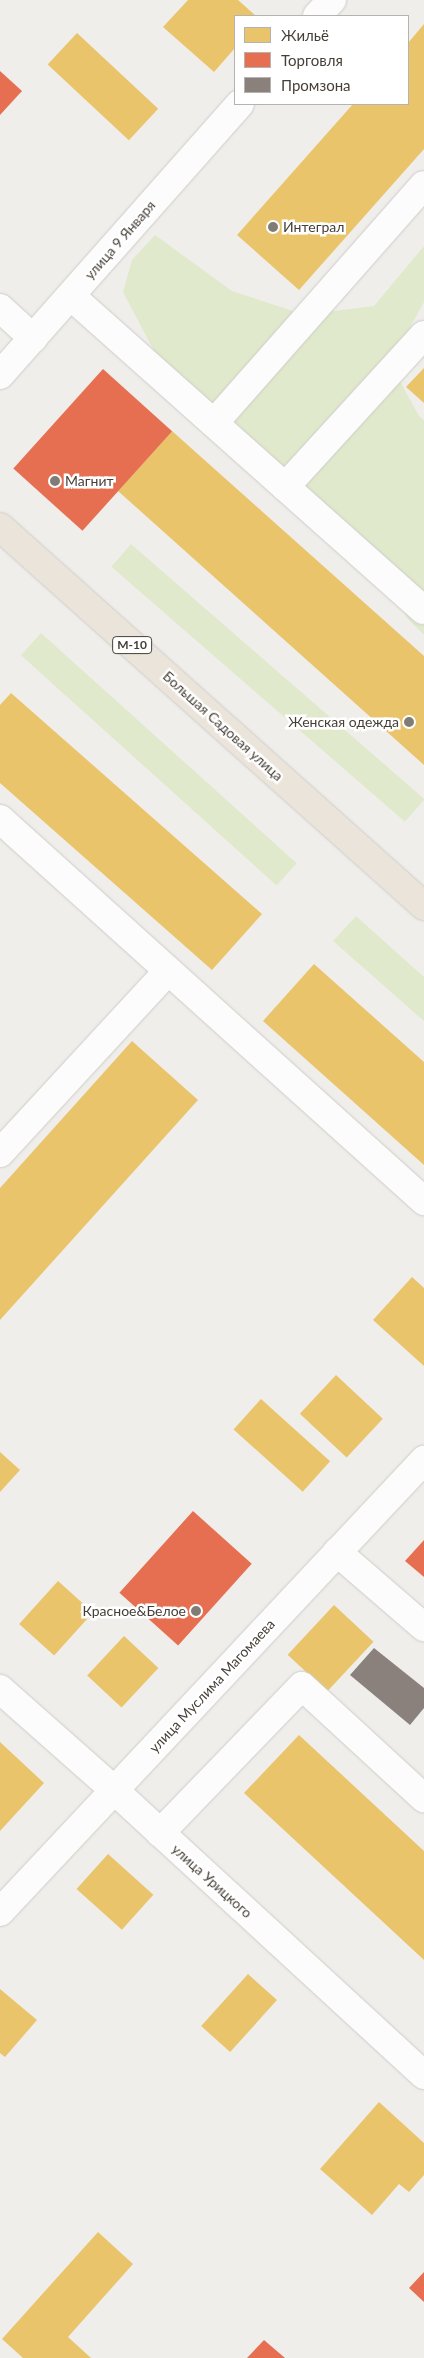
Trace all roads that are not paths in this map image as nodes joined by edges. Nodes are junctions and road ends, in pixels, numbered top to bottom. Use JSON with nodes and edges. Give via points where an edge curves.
{"nodes":[{"id":1,"x":332,"y":0,"type":"edge"},
{"id":2,"x":318,"y":15,"type":"edge"},
{"id":3,"x":239,"y":105,"type":"edge"},
{"id":4,"x":424,"y":185,"type":"edge"},
{"id":5,"x":71,"y":296,"type":"junction"},
{"id":6,"x":0,"y":308,"type":"edge"},
{"id":7,"x":424,"y":335,"type":"edge"},
{"id":8,"x":33,"y":338,"type":"junction"},
{"id":9,"x":0,"y":375,"type":"edge"},
{"id":10,"x":214,"y":423,"type":"junction"},
{"id":11,"x":286,"y":487,"type":"junction"},
{"id":12,"x":0,"y":527,"type":"edge"},
{"id":13,"x":424,"y":610,"type":"edge"},
{"id":14,"x":0,"y":819,"type":"edge"},
{"id":15,"x":424,"y":906,"type":"edge"},
{"id":16,"x":168,"y":971,"type":"junction"},
{"id":17,"x":0,"y":1153,"type":"edge"},
{"id":18,"x":424,"y":1201,"type":"edge"},
{"id":19,"x":424,"y":1460,"type":"edge"},
{"id":20,"x":338,"y":1552,"type":"junction"},
{"id":21,"x":424,"y":1627,"type":"edge"},
{"id":22,"x":0,"y":1689,"type":"edge"},
{"id":23,"x":114,"y":1790,"type":"junction"},
{"id":24,"x":424,"y":1798,"type":"edge"},
{"id":25,"x":160,"y":1833,"type":"junction"},
{"id":26,"x":0,"y":1912,"type":"edge"},
{"id":27,"x":424,"y":2074,"type":"edge"}],
"edges":[{"from":1,"to":2,"type":"street"},
{"from":3,"to":5,"type":"street","name":"улица 9 Января"},
{"from":4,"to":10,"type":"street"},
{"from":5,"to":8,"type":"street","name":"улица 9 Января"},
{"from":5,"to":10,"type":"street"},
{"from":6,"to":8,"type":"street"},
{"from":7,"to":11,"type":"street"},
{"from":8,"to":9,"type":"street","name":"улица 9 Января"},
{"from":10,"to":11,"type":"street"},
{"from":11,"to":13,"type":"street"},
{"from":12,"to":15,"type":"highway","name":"Большая Садовая улица","number":"М-10"},
{"from":14,"to":16,"type":"street"},
{"from":16,"to":17,"type":"street"},
{"from":16,"to":18,"type":"street"},
{"from":19,"to":20,"type":"street","name":"улица Муслима Магомаева"},
{"from":20,"to":21,"type":"street"},
{"from":20,"to":23,"type":"street","name":"улица Муслима Магомаева"},
{"from":22,"to":23,"type":"street","name":"улица Урицкого"},
{"from":23,"to":25,"type":"street","name":"улица Урицкого"},
{"from":23,"to":26,"type":"street","name":"улица Муслима Магомаева"},
{"from":24,"to":25,"type":"street","via":[[302,1686]]},
{"from":25,"to":27,"type":"street","name":"улица Урицкого"}]}
